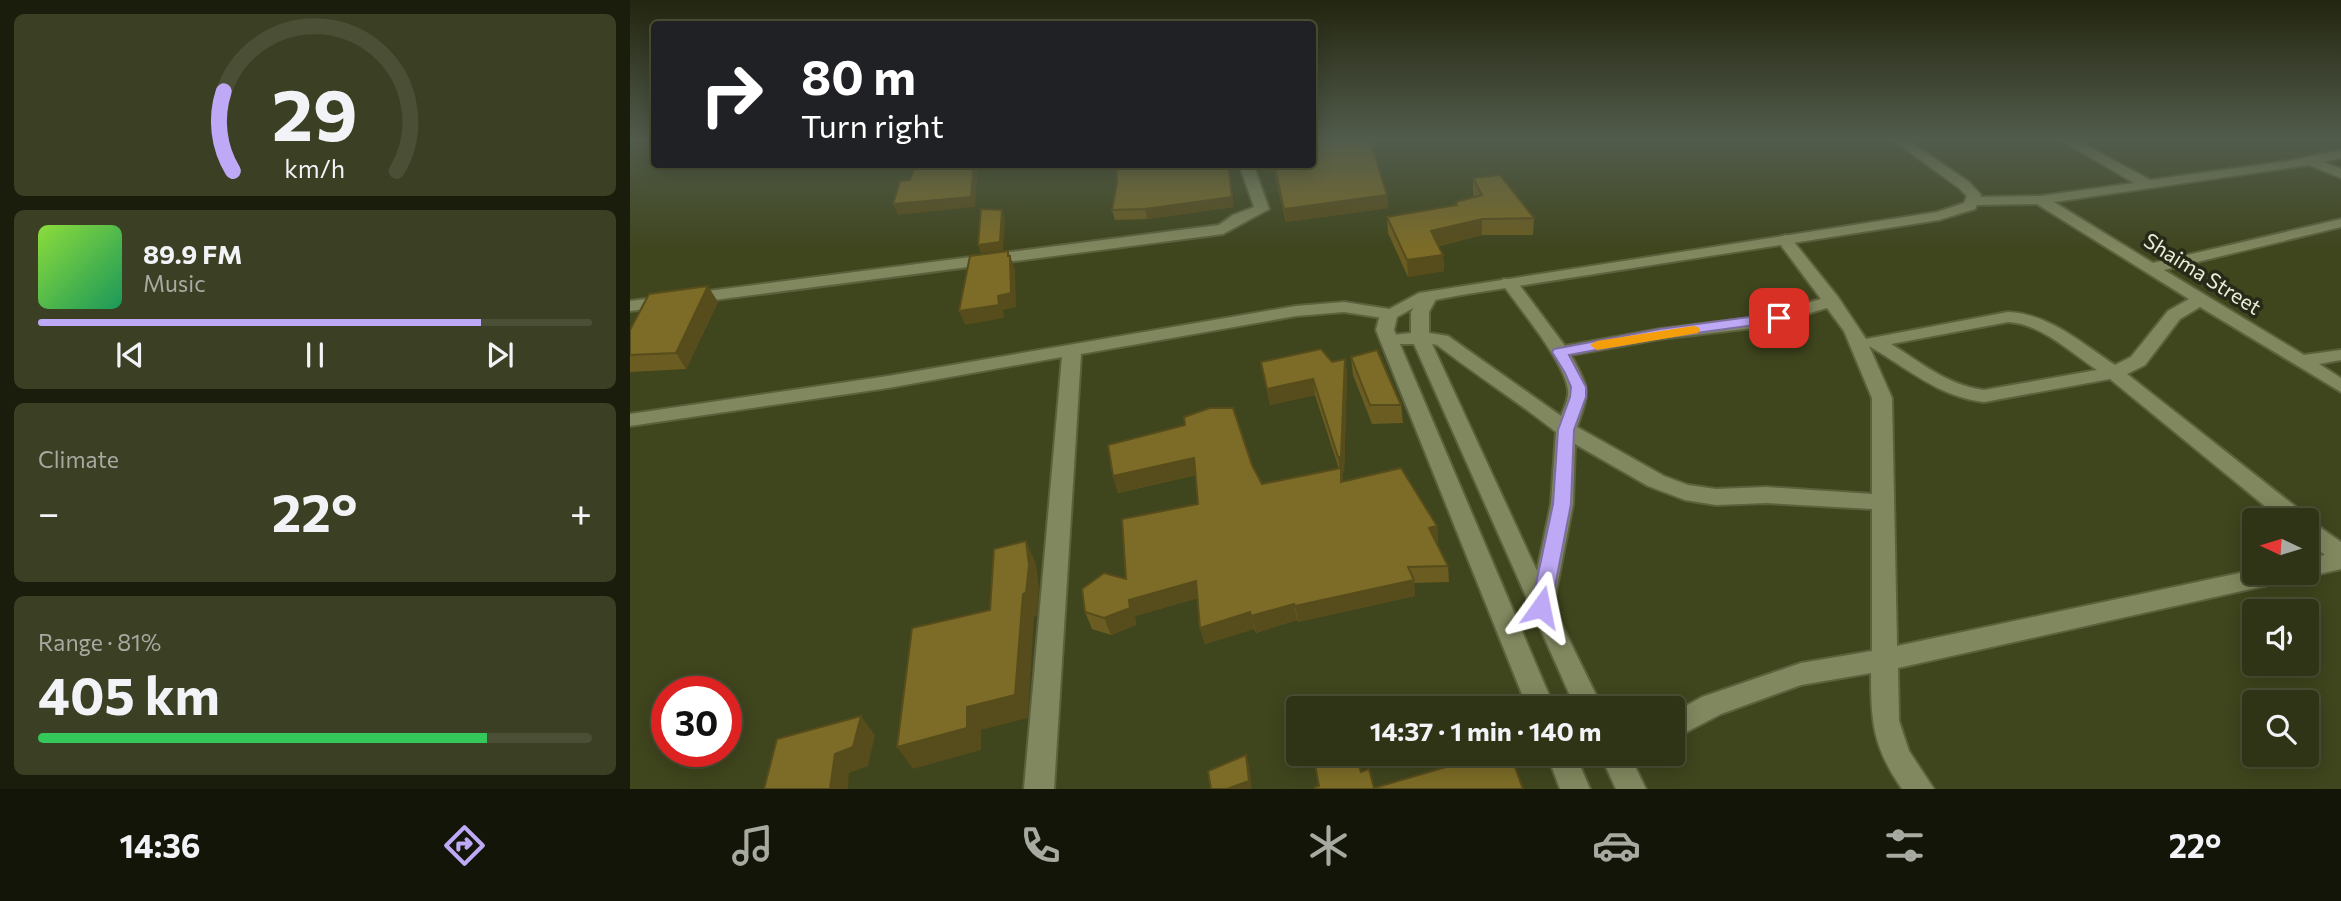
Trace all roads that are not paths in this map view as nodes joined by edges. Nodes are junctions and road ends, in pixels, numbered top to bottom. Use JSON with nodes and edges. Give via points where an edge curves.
{"nodes":[{"id":1,"x":1251,"y":177,"type":"edge"},
{"id":2,"x":1952,"y":177,"type":"edge"},
{"id":3,"x":2134,"y":177,"type":"edge"},
{"id":4,"x":2189,"y":177,"type":"edge"},
{"id":5,"x":2145,"y":183,"type":"junction"},
{"id":6,"x":2040,"y":200,"type":"junction"},
{"id":7,"x":1974,"y":201,"type":"junction"},
{"id":8,"x":2341,"y":223,"type":"edge"},
{"id":9,"x":1785,"y":240,"type":"junction"},
{"id":10,"x":2150,"y":268,"type":"junction"},
{"id":11,"x":1509,"y":282,"type":"junction"},
{"id":12,"x":1429,"y":296,"type":"junction"},
{"id":13,"x":2201,"y":299,"type":"junction"},
{"id":14,"x":1832,"y":301,"type":"junction"},
{"id":15,"x":630,"y":306,"type":"edge"},
{"id":16,"x":1389,"y":314,"type":"junction"},
{"id":17,"x":1853,"y":330,"type":"junction"},
{"id":18,"x":1420,"y":338,"type":"junction"},
{"id":19,"x":1389,"y":340,"type":"junction"},
{"id":20,"x":1875,"y":341,"type":"junction"},
{"id":21,"x":1072,"y":351,"type":"junction"},
{"id":22,"x":1560,"y":352,"type":"junction"},
{"id":23,"x":2341,"y":355,"type":"edge"},
{"id":24,"x":2302,"y":361,"type":"junction"},
{"id":25,"x":2114,"y":373,"type":"junction"},
{"id":26,"x":2341,"y":386,"type":"edge"},
{"id":27,"x":630,"y":420,"type":"edge"},
{"id":28,"x":1566,"y":430,"type":"junction"},
{"id":29,"x":1882,"y":502,"type":"junction"},
{"id":30,"x":2282,"y":508,"type":"edge"},
{"id":31,"x":2319,"y":539,"type":"edge"},
{"id":32,"x":2341,"y":558,"type":"edge"},
{"id":33,"x":2319,"y":564,"type":"edge"},
{"id":34,"x":2242,"y":582,"type":"edge"},
{"id":35,"x":1541,"y":607,"type":"junction"},
{"id":36,"x":1884,"y":660,"type":"junction"},
{"id":37,"x":1537,"y":696,"type":"edge"},
{"id":38,"x":1584,"y":696,"type":"edge"},
{"id":39,"x":1685,"y":720,"type":"edge"},
{"id":40,"x":1565,"y":766,"type":"edge"},
{"id":41,"x":1623,"y":766,"type":"edge"},
{"id":42,"x":1040,"y":789,"type":"edge"},
{"id":43,"x":1575,"y":789,"type":"edge"},
{"id":44,"x":1631,"y":789,"type":"edge"},
{"id":45,"x":1919,"y":789,"type":"edge"}],
"edges":[{"from":1,"to":15,"type":"street","via":[[1262,209],[1223,229]]},
{"from":2,"to":7,"type":"street","via":[[1974,195]]},
{"from":3,"to":5,"type":"street"},
{"from":4,"to":5,"type":"street"},
{"from":5,"to":6,"type":"street"},
{"from":6,"to":7,"type":"street"},
{"from":6,"to":10,"type":"street","name":"Shaima Street"},
{"from":7,"to":9,"type":"street","via":[[1938,216]]},
{"from":8,"to":10,"type":"street"},
{"from":9,"to":11,"type":"street"},
{"from":9,"to":14,"type":"street"},
{"from":10,"to":13,"type":"street","name":"Shaima Street"},
{"from":11,"to":12,"type":"street"},
{"from":11,"to":22,"type":"street"},
{"from":12,"to":16,"type":"street"},
{"from":12,"to":18,"type":"street","via":[[1420,312]]},
{"from":13,"to":24,"type":"street","name":"Shaima Street"},
{"from":13,"to":25,"type":"street","via":[[2174,315],[2138,362]]},
{"from":14,"to":17,"type":"street"},
{"from":14,"to":22,"type":"street","via":[[1762,322]]},
{"from":16,"to":19,"type":"street","via":[[1385,330]]},
{"from":16,"to":21,"type":"street","via":[[1344,307],[1296,312]]},
{"from":17,"to":20,"type":"street"},
{"from":17,"to":29,"type":"street","via":[[1882,398]]},
{"from":18,"to":19,"type":"street"},
{"from":18,"to":28,"type":"street","via":[[1442,340]]},
{"from":18,"to":35,"type":"street"},
{"from":19,"to":37,"type":"street"},
{"from":20,"to":25,"type":"street","via":[[1970,396]]},
{"from":20,"to":25,"type":"street","via":[[2007,317],[2025,318],[2043,325]]},
{"from":21,"to":27,"type":"street"},
{"from":21,"to":42,"type":"street"},
{"from":22,"to":28,"type":"street","via":[[1578,387]]},
{"from":23,"to":24,"type":"street"},
{"from":24,"to":26,"type":"street","name":"Shaima Street"},
{"from":25,"to":30,"type":"street"},
{"from":28,"to":29,"type":"street","via":[[1656,481],[1685,492]]},
{"from":28,"to":35,"type":"street","via":[[1562,504]]},
{"from":29,"to":36,"type":"street"},
{"from":31,"to":32,"type":"street"},
{"from":32,"to":33,"type":"street"},
{"from":34,"to":36,"type":"street"},
{"from":35,"to":38,"type":"street"},
{"from":36,"to":39,"type":"street","via":[[1801,674],[1712,705]]},
{"from":36,"to":45,"type":"street","via":[[1885,721],[1897,758]]},
{"from":40,"to":43,"type":"street"},
{"from":41,"to":44,"type":"street"}]}
